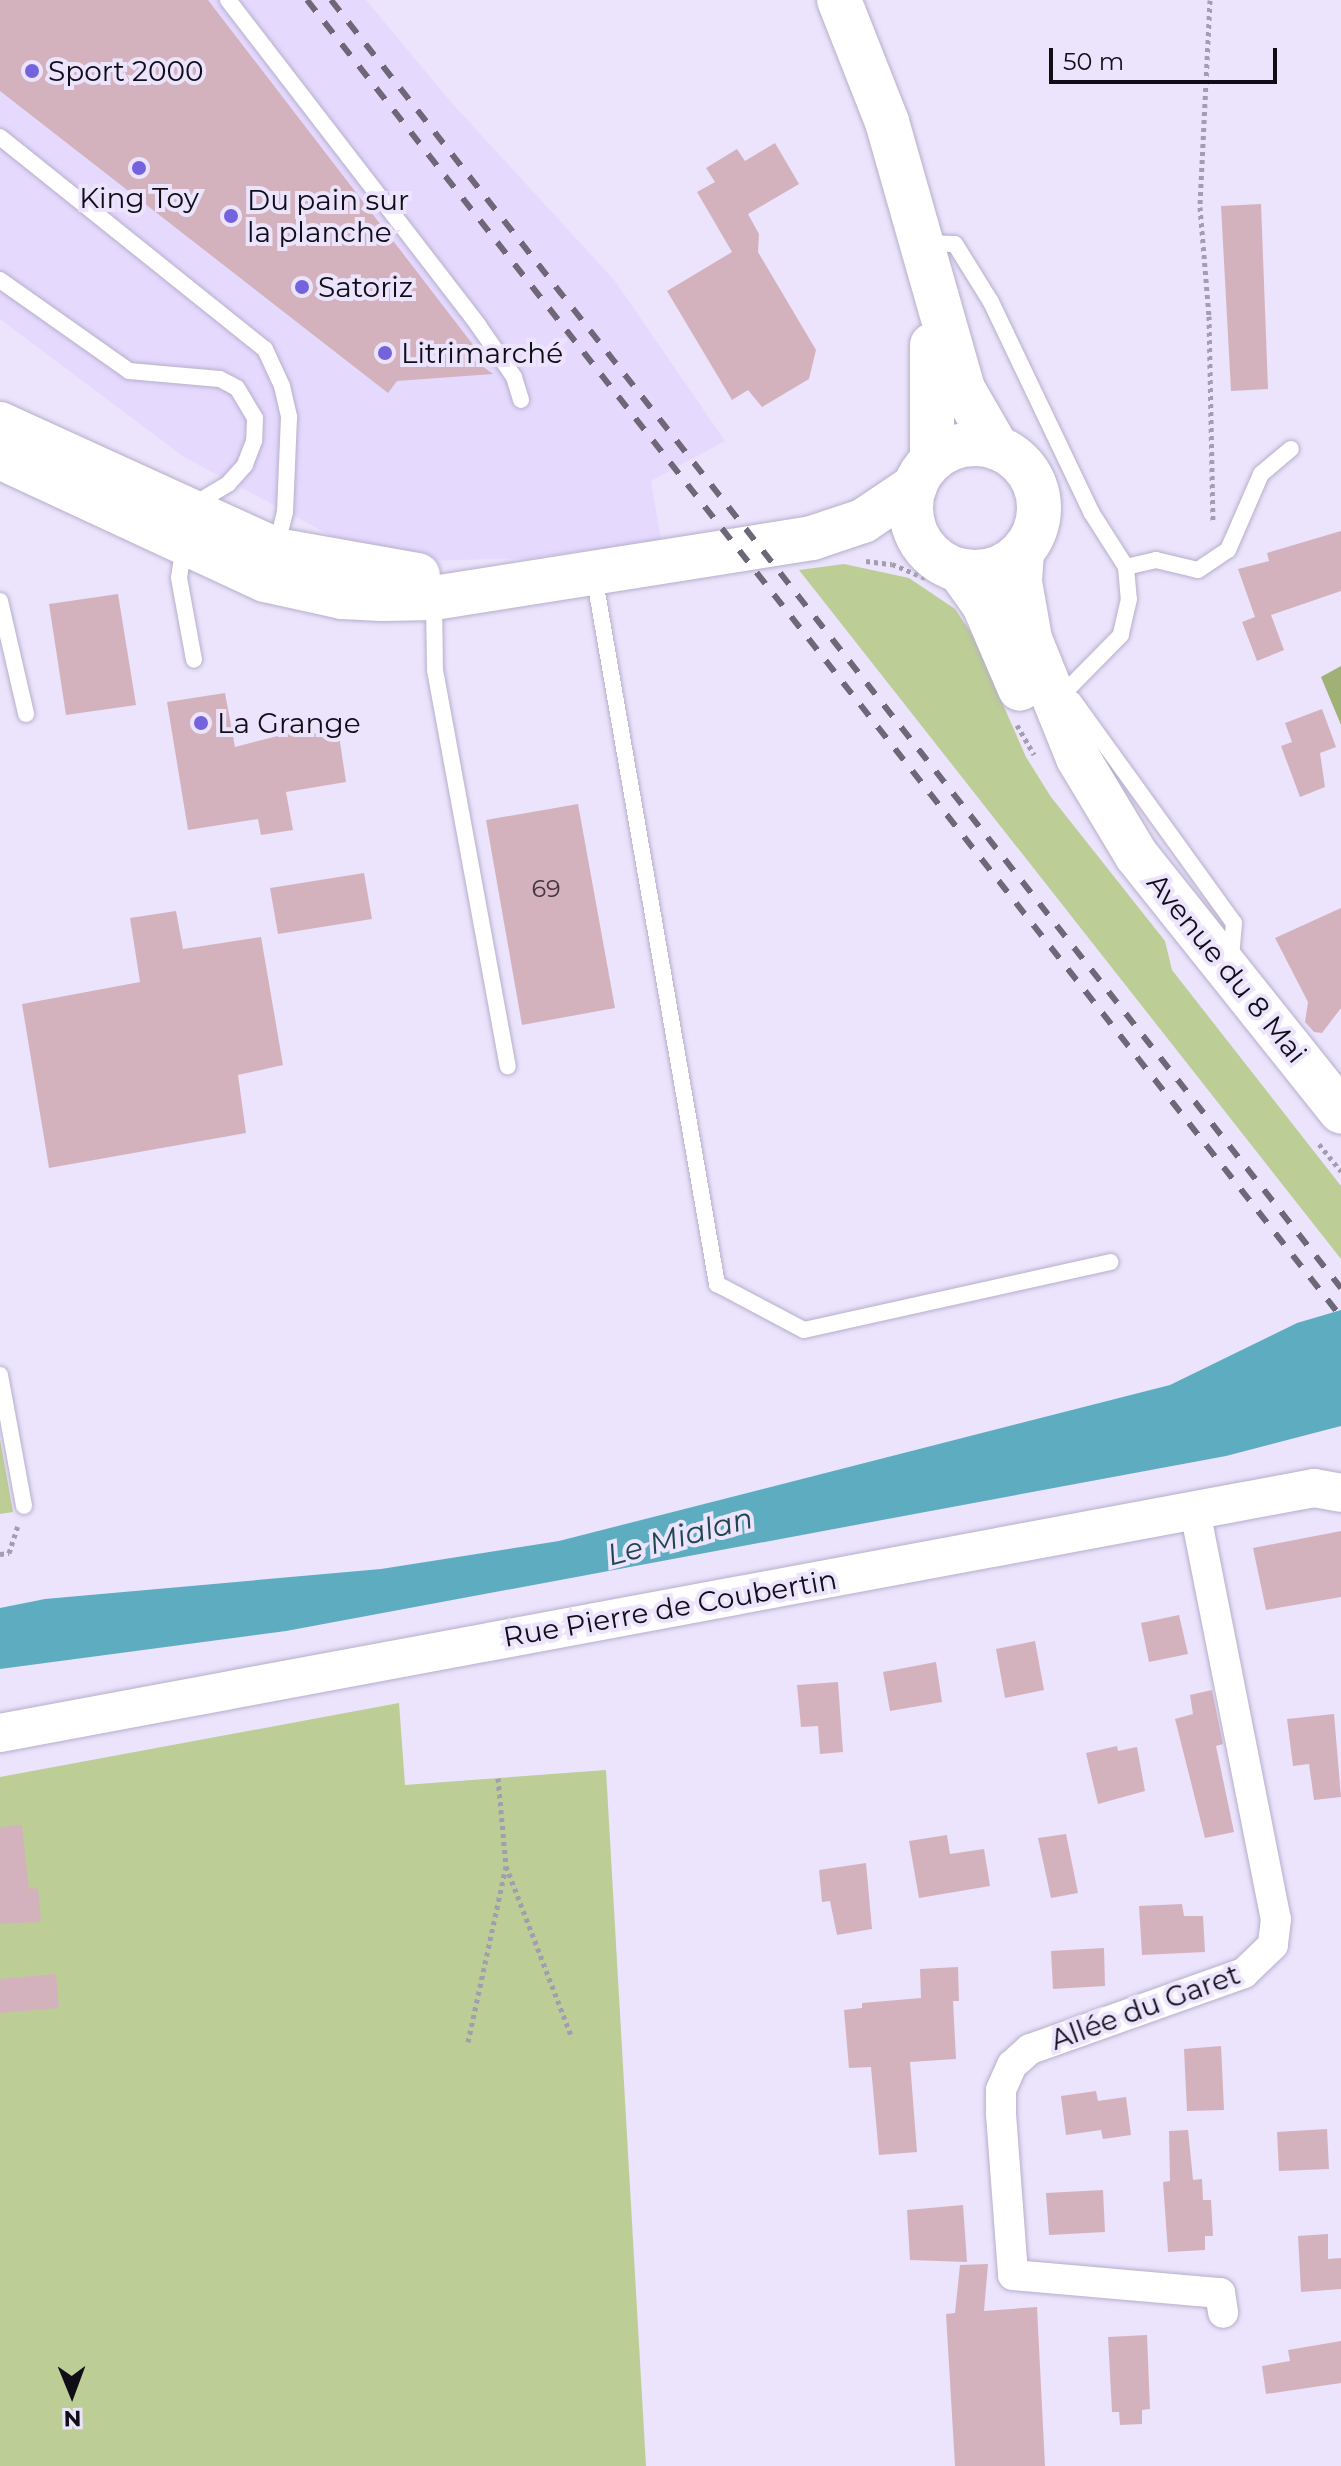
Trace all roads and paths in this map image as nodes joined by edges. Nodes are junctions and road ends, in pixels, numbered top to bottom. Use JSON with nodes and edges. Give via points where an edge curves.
{"nodes":[{"id":1,"x":228,"y":0,"type":"edge"},
{"id":2,"x":839,"y":0,"type":"edge"},
{"id":3,"x":1210,"y":0,"type":"edge"},
{"id":4,"x":0,"y":137,"type":"edge"},
{"id":5,"x":919,"y":243,"type":"junction"},
{"id":6,"x":0,"y":280,"type":"edge"},
{"id":7,"x":521,"y":400,"type":"dead end"},
{"id":8,"x":0,"y":424,"type":"edge"},
{"id":9,"x":997,"y":448,"type":"junction"},
{"id":10,"x":1291,"y":449,"type":"dead end"},
{"id":11,"x":0,"y":457,"type":"edge"},
{"id":12,"x":923,"y":473,"type":"junction"},
{"id":13,"x":181,"y":527,"type":"junction"},
{"id":14,"x":812,"y":538,"type":"junction"},
{"id":15,"x":1022,"y":552,"type":"junction"},
{"id":16,"x":943,"y":560,"type":"junction"},
{"id":17,"x":270,"y":565,"type":"junction"},
{"id":18,"x":1126,"y":567,"type":"junction"},
{"id":19,"x":1198,"y":570,"type":"junction"},
{"id":20,"x":581,"y":575,"type":"junction"},
{"id":21,"x":434,"y":588,"type":"junction"},
{"id":22,"x":0,"y":601,"type":"edge"},
{"id":23,"x":194,"y":660,"type":"dead end"},
{"id":24,"x":1060,"y":697,"type":"junction"},
{"id":25,"x":26,"y":714,"type":"dead end"},
{"id":26,"x":1137,"y":856,"type":"junction"},
{"id":27,"x":1229,"y":974,"type":"junction"},
{"id":28,"x":508,"y":1066,"type":"dead end"},
{"id":29,"x":1333,"y":1093,"type":"edge"},
{"id":30,"x":1111,"y":1262,"type":"dead end"},
{"id":31,"x":0,"y":1375,"type":"edge"},
{"id":32,"x":1341,"y":1493,"type":"edge"},
{"id":33,"x":24,"y":1506,"type":"joint"},
{"id":34,"x":1195,"y":1511,"type":"junction"},
{"id":35,"x":0,"y":1554,"type":"edge"},
{"id":36,"x":0,"y":1733,"type":"edge"},
{"id":37,"x":498,"y":1778,"type":"dead end"},
{"id":38,"x":506,"y":1866,"type":"junction"},
{"id":39,"x":572,"y":2038,"type":"dead end"},
{"id":40,"x":468,"y":2042,"type":"dead end"},
{"id":41,"x":1223,"y":2313,"type":"dead end"}],
"edges":[{"from":1,"to":7,"type":"lane","via":[[478,325],[514,377]]},
{"from":2,"to":5,"type":"main road","via":[[887,122]]},
{"from":3,"to":19,"type":"path","via":[[1200,207],[1215,500],[1211,543]]},
{"from":4,"to":17,"type":"lane","via":[[265,349],[289,417],[285,512]]},
{"from":5,"to":9,"type":"main road","via":[[963,389]]},
{"from":5,"to":12,"type":"main road","via":[[935,381]]},
{"from":5,"to":18,"type":"lane","via":[[955,244],[991,302],[1091,512]]},
{"from":6,"to":13,"type":"lane","via":[[129,371],[220,379],[250,403],[254,441],[245,465]]},
{"from":8,"to":13,"type":"main road"},
{"from":9,"to":12,"type":"main road","via":[[963,445]]},
{"from":9,"to":15,"type":"main road","via":[[1017,460],[1036,488],[1038,522]]},
{"from":10,"to":19,"type":"lane","via":[[1261,474],[1228,550]]},
{"from":11,"to":13,"type":"main road"},
{"from":12,"to":14,"type":"main road","via":[[863,521]]},
{"from":12,"to":16,"type":"main road","via":[[911,513]]},
{"from":13,"to":17,"type":"main road"},
{"from":13,"to":23,"type":"lane","via":[[179,578]]},
{"from":14,"to":16,"type":"main road"},
{"from":14,"to":20,"type":"main road"},
{"from":15,"to":16,"type":"main road","via":[[1000,567]]},
{"from":15,"to":24,"type":"main road","via":[[1023,610]]},
{"from":16,"to":26,"type":"main road","via":[[984,605],[1030,714],[1062,770]]},
{"from":17,"to":21,"type":"main road","via":[[323,562]]},
{"from":18,"to":19,"type":"lane","via":[[1156,560]]},
{"from":18,"to":24,"type":"lane","via":[[1129,599],[1121,635]]},
{"from":20,"to":21,"type":"main road"},
{"from":20,"to":30,"type":"lane","via":[[717,1284],[804,1330]]},
{"from":21,"to":28,"type":"lane","via":[[435,670]]},
{"from":22,"to":25,"type":"lane"},
{"from":24,"to":26,"type":"main road","via":[[1078,758]]},
{"from":24,"to":27,"type":"lane","via":[[1234,923]]},
{"from":26,"to":27,"type":"main road","name":"Avenue du 8 Mai"},
{"from":27,"to":29,"type":"main road","name":"Avenue du 8 Mai"},
{"from":31,"to":33,"type":"lane"},
{"from":32,"to":34,"type":"street","name":"Rue Pierre de Coubertin","via":[[1314,1488]]},
{"from":33,"to":35,"type":"path","via":[[9,1553]]},
{"from":34,"to":36,"type":"street","name":"Rue Pierre de Coubertin"},
{"from":34,"to":41,"type":"street","name":"Allée du Garet","via":[[1276,1919],[1273,1945],[1244,1973],[1030,2049],[1012,2065],[1001,2090],[1001,2114],[1013,2275],[1220,2293]]},
{"from":37,"to":38,"type":"path"},
{"from":38,"to":39,"type":"path"},
{"from":38,"to":40,"type":"path"}]}
